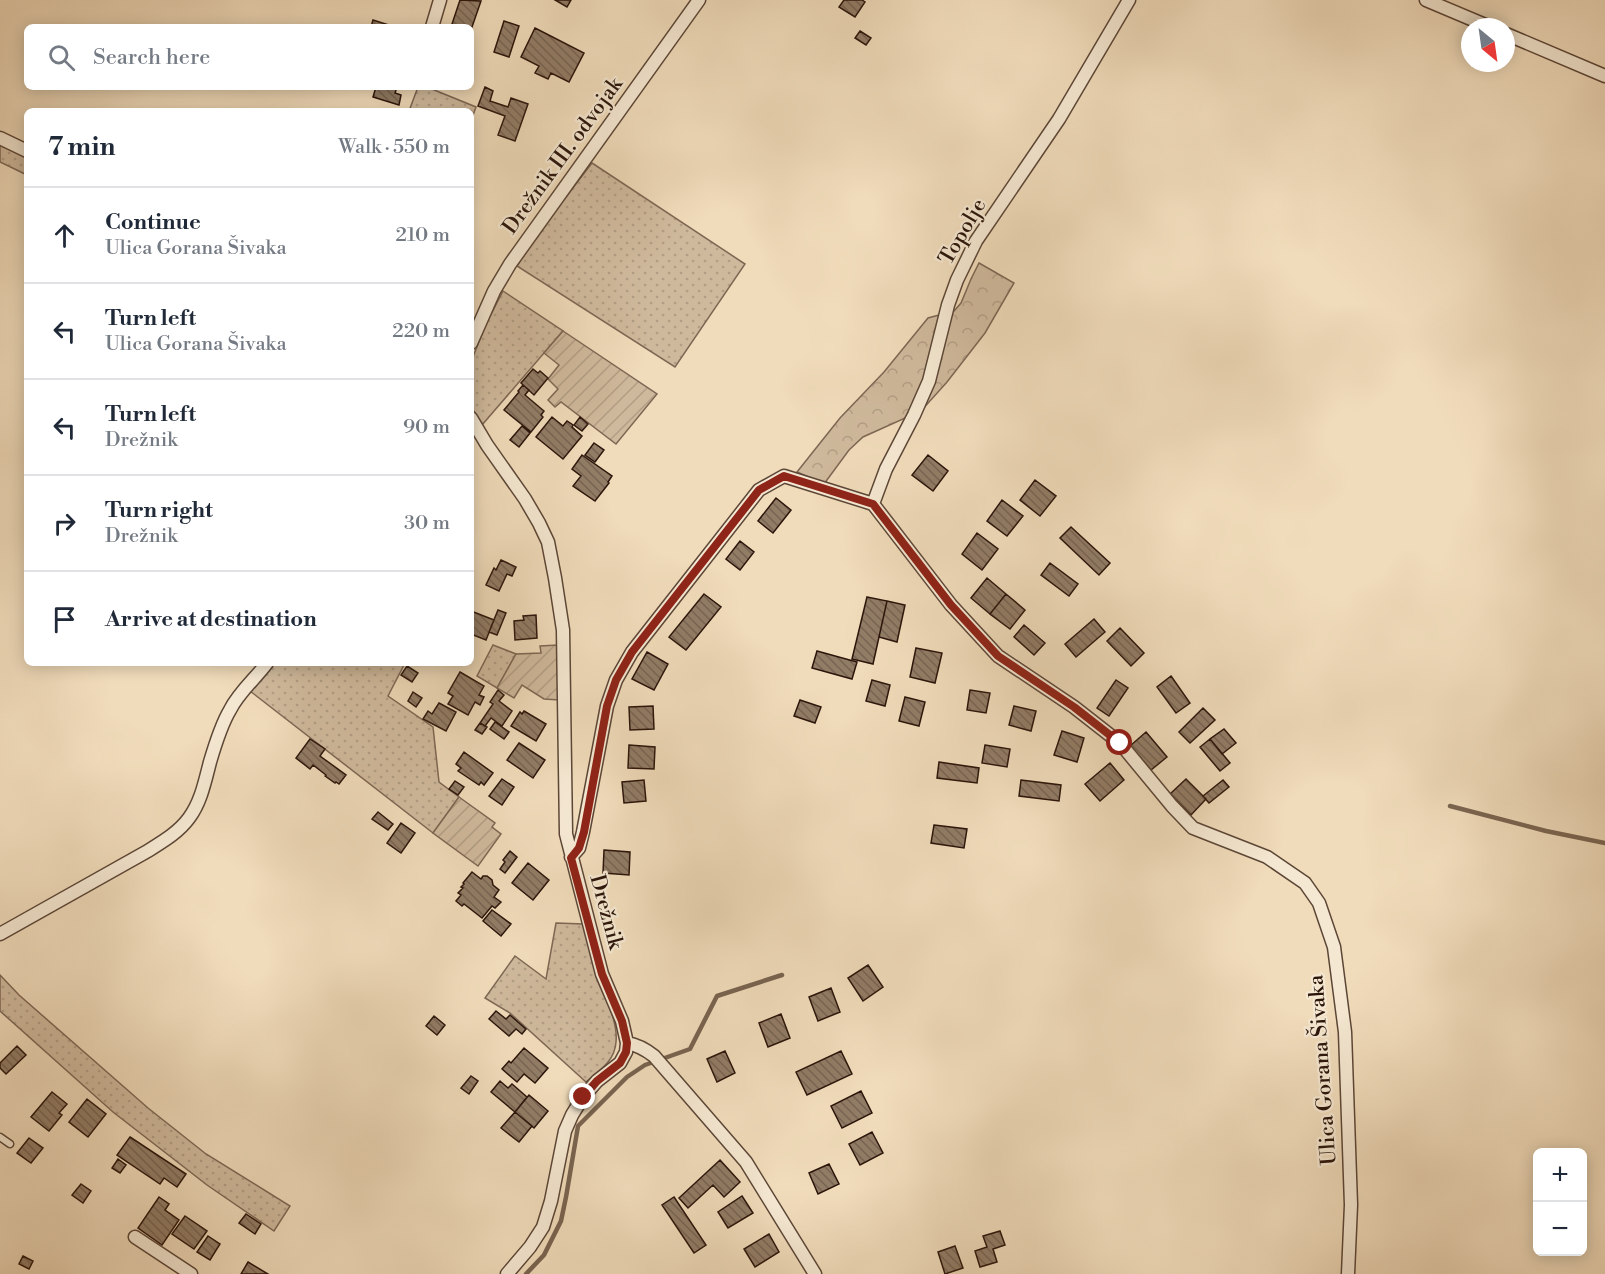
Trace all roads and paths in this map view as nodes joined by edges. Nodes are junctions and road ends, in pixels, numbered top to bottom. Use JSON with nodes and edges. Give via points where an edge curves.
{"nodes":[{"id":1,"x":440,"y":0,"type":"edge"},
{"id":2,"x":699,"y":0,"type":"edge"},
{"id":3,"x":1129,"y":0,"type":"edge"},
{"id":4,"x":1426,"y":0,"type":"edge"},
{"id":5,"x":1469,"y":18,"type":"edge"},
{"id":6,"x":433,"y":24,"type":"edge"},
{"id":7,"x":1515,"y":38,"type":"edge"},
{"id":8,"x":1605,"y":76,"type":"edge"},
{"id":9,"x":0,"y":138,"type":"edge"},
{"id":10,"x":24,"y":150,"type":"edge"},
{"id":11,"x":474,"y":336,"type":"edge"},
{"id":12,"x":474,"y":423,"type":"edge"},
{"id":13,"x":873,"y":504,"type":"junction"},
{"id":14,"x":264,"y":666,"type":"edge"},
{"id":15,"x":571,"y":858,"type":"junction"},
{"id":16,"x":0,"y":934,"type":"edge"},
{"id":17,"x":627,"y":1043,"type":"junction"},
{"id":18,"x":0,"y":1137,"type":"edge"},
{"id":19,"x":9,"y":1144,"type":"dead end"},
{"id":20,"x":135,"y":1237,"type":"dead end"},
{"id":21,"x":191,"y":1274,"type":"edge"},
{"id":22,"x":507,"y":1274,"type":"edge"},
{"id":23,"x":814,"y":1274,"type":"edge"},
{"id":24,"x":1348,"y":1274,"type":"edge"}],
"edges":[{"from":1,"to":6,"type":"street"},
{"from":2,"to":11,"type":"street","name":"Drežnik III. odvojak","via":[[510,264]]},
{"from":3,"to":13,"type":"street","name":"Topolje","via":[[1059,119],[976,241],[948,305],[929,381]]},
{"from":4,"to":5,"type":"street"},
{"from":7,"to":8,"type":"street"},
{"from":9,"to":10,"type":"street"},
{"from":12,"to":15,"type":"street","name":"Drežnik","via":[[525,499],[548,542],[563,630],[566,834]]},
{"from":13,"to":15,"type":"street","via":[[784,476],[759,490],[632,652],[616,680],[607,706],[584,832]]},
{"from":13,"to":24,"type":"street","name":"Ulica Gorana Šivaka","via":[[951,605],[998,656],[1120,743],[1194,828],[1267,857],[1305,883],[1319,903],[1334,947],[1345,1032],[1351,1205]]},
{"from":14,"to":16,"type":"street","via":[[230,709],[198,801],[181,828],[146,852]]},
{"from":15,"to":17,"type":"street","name":"Drežnik","via":[[602,974]]},
{"from":17,"to":22,"type":"street","via":[[620,1063],[597,1081],[572,1115],[543,1227]]},
{"from":17,"to":23,"type":"street","via":[[654,1056],[746,1162]]},
{"from":18,"to":19,"type":"lane"},
{"from":20,"to":21,"type":"street"}]}
